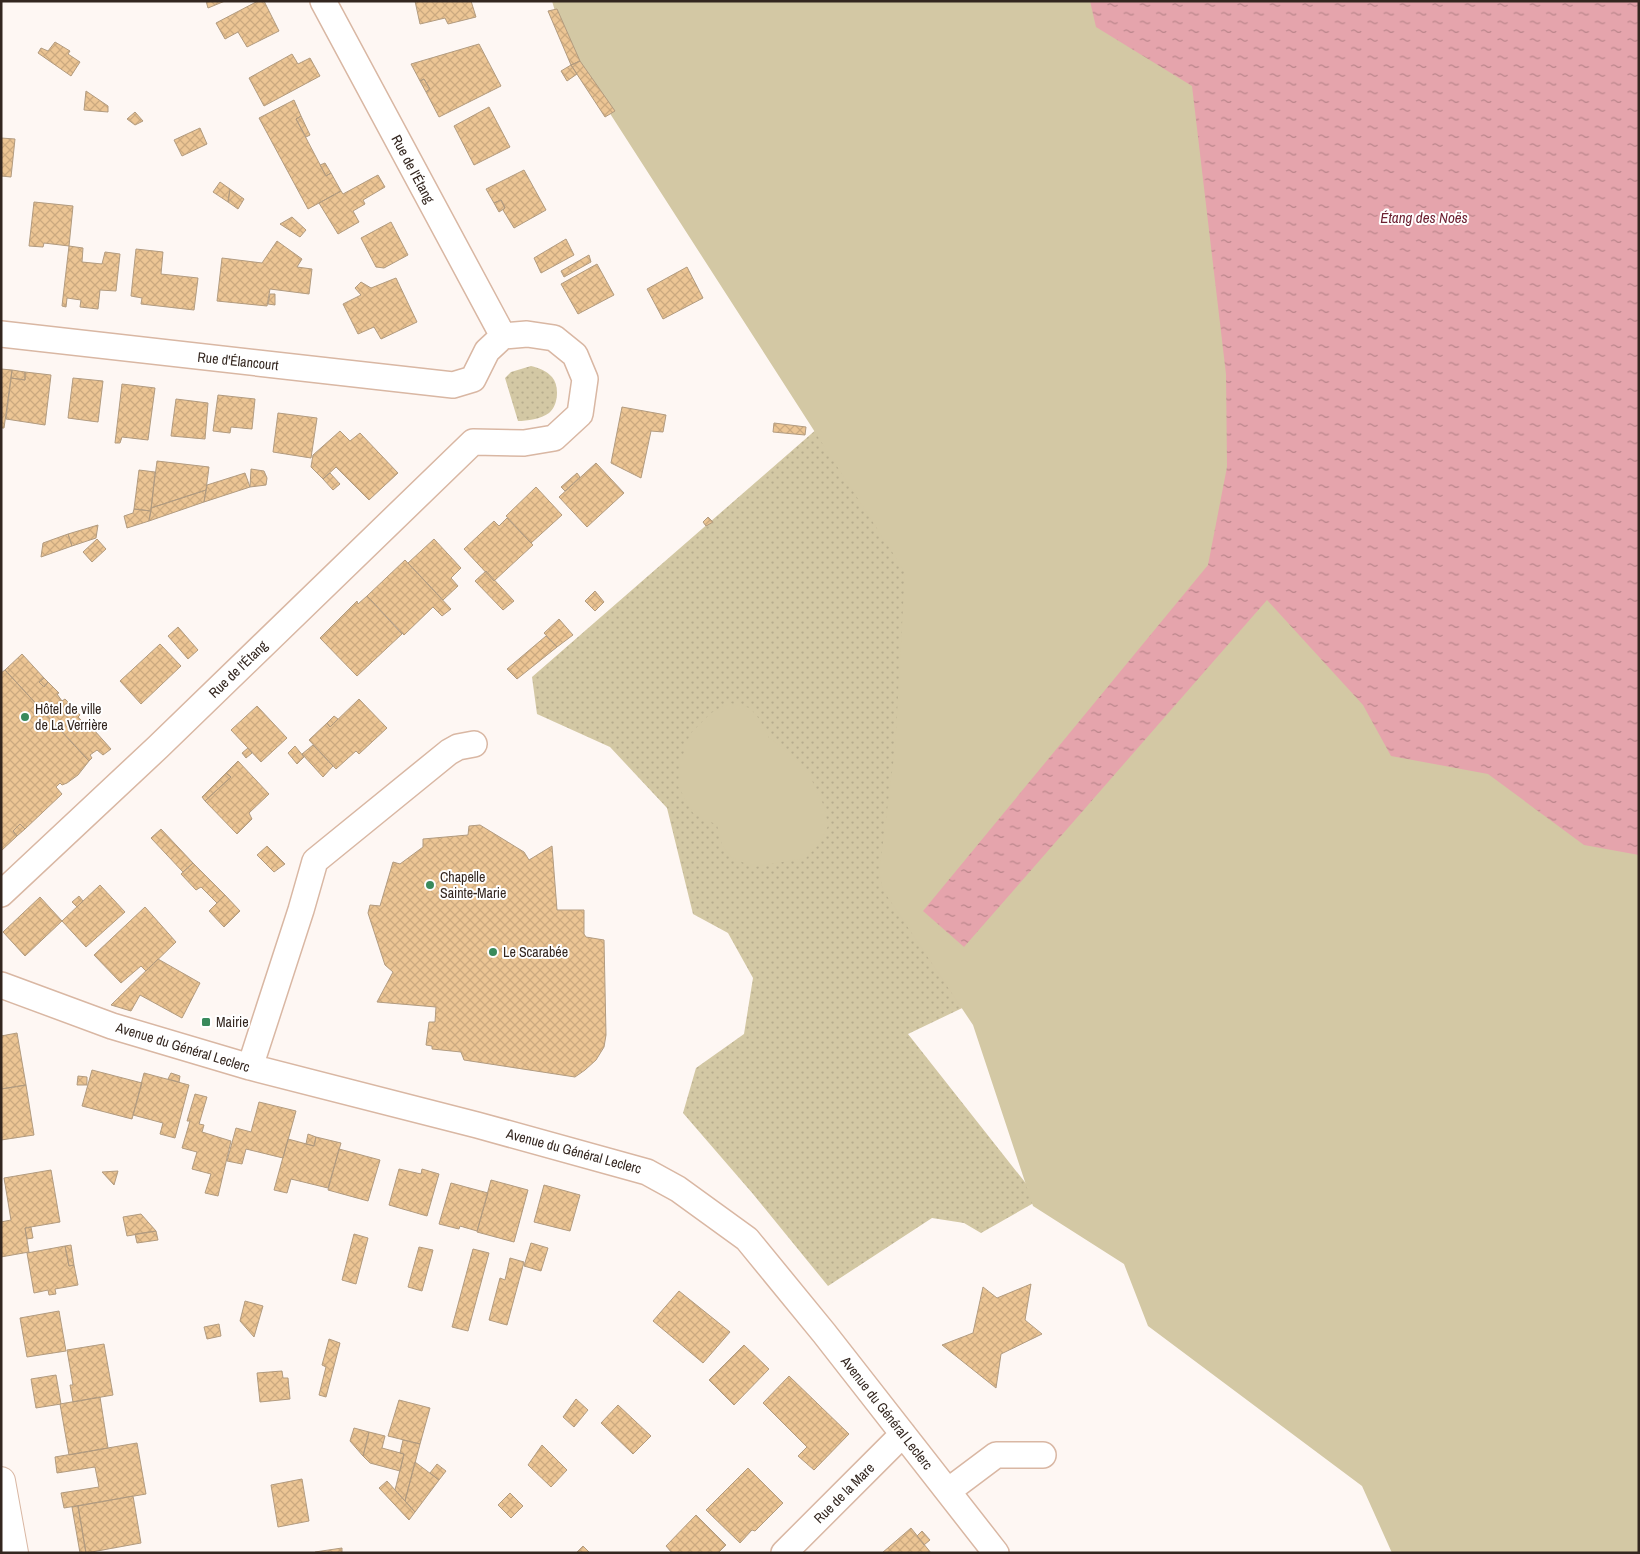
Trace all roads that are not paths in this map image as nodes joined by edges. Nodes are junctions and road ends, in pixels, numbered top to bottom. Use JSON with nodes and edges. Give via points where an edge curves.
{"nodes":[{"id":1,"x":323,"y":1,"type":"edge"},
{"id":2,"x":1,"y":334,"type":"edge"},
{"id":3,"x":503,"y":336,"type":"junction"},
{"id":4,"x":474,"y":744,"type":"dead end"},
{"id":5,"x":1,"y":894,"type":"edge"},
{"id":6,"x":1,"y":986,"type":"edge"},
{"id":7,"x":250,"y":1067,"type":"junction"},
{"id":8,"x":903,"y":1434,"type":"junction"},
{"id":9,"x":1043,"y":1455,"type":"dead end"},
{"id":10,"x":1,"y":1480,"type":"edge"},
{"id":11,"x":948,"y":1491,"type":"junction"},
{"id":12,"x":14,"y":1553,"type":"edge"},
{"id":13,"x":784,"y":1553,"type":"edge"},
{"id":14,"x":996,"y":1553,"type":"edge"}],
"edges":[{"from":1,"to":3,"type":"street","name":"Rue de l'Étang"},
{"from":2,"to":3,"type":"street","name":"Rue d'Élancourt","via":[[453,385],[473,379],[487,351]]},
{"from":3,"to":5,"type":"street","name":"Rue de l'Étang","via":[[527,334],[554,338],[575,355],[585,379],[580,414],[554,438],[524,443],[473,442]]},
{"from":4,"to":7,"type":"street","via":[[449,752],[315,861]]},
{"from":6,"to":7,"type":"street","name":"Avenue du Général Leclerc","via":[[112,1026]]},
{"from":7,"to":8,"type":"street","name":"Avenue du Général Leclerc","via":[[648,1172],[678,1189],[747,1239]]},
{"from":8,"to":11,"type":"street","name":"Avenue du Général Leclerc"},
{"from":8,"to":13,"type":"street","name":"Rue de la Mare"},
{"from":9,"to":11,"type":"street","via":[[996,1455]]},
{"from":10,"to":12,"type":"street"},
{"from":11,"to":14,"type":"street","name":"Avenue du Général Leclerc"}]}
